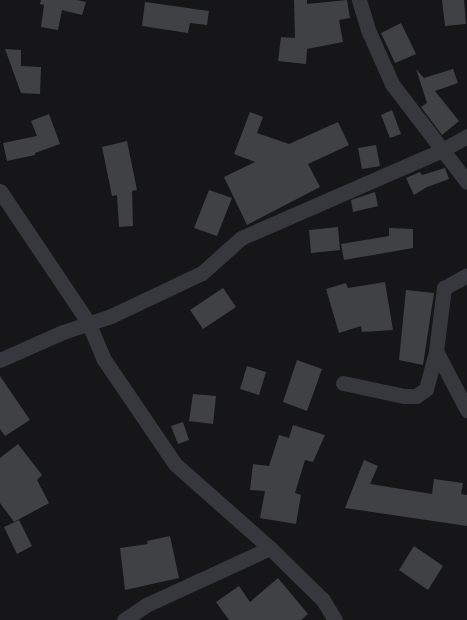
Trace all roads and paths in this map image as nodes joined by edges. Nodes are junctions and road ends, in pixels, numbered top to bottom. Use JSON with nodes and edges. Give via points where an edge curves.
{"nodes":[{"id":1,"x":359,"y":0,"type":"edge"},
{"id":2,"x":467,"y":136,"type":"edge"},
{"id":3,"x":442,"y":150,"type":"junction"},
{"id":4,"x":467,"y":182,"type":"edge"},
{"id":5,"x":0,"y":191,"type":"edge"},
{"id":6,"x":467,"y":275,"type":"edge"},
{"id":7,"x":88,"y":322,"type":"junction"},
{"id":8,"x":436,"y":352,"type":"junction"},
{"id":9,"x":0,"y":360,"type":"edge"},
{"id":10,"x":343,"y":383,"type":"dead end"},
{"id":11,"x":467,"y":410,"type":"edge"},
{"id":12,"x":270,"y":548,"type":"junction"},
{"id":13,"x":124,"y":620,"type":"edge"},
{"id":14,"x":335,"y":620,"type":"edge"}],
"edges":[{"from":1,"to":3,"type":"street","via":[[369,32],[392,84]]},
{"from":2,"to":3,"type":"street"},
{"from":3,"to":4,"type":"street"},
{"from":3,"to":7,"type":"street","via":[[241,238],[202,274],[110,316]]},
{"from":5,"to":7,"type":"street"},
{"from":6,"to":8,"type":"street","via":[[444,288]]},
{"from":7,"to":9,"type":"street"},
{"from":7,"to":12,"type":"street","via":[[103,358],[176,464]]},
{"from":8,"to":10,"type":"street","via":[[426,389],[416,396],[404,396]]},
{"from":8,"to":11,"type":"street"},
{"from":12,"to":13,"type":"street","via":[[146,606]]},
{"from":12,"to":14,"type":"street","via":[[323,600]]}]}
